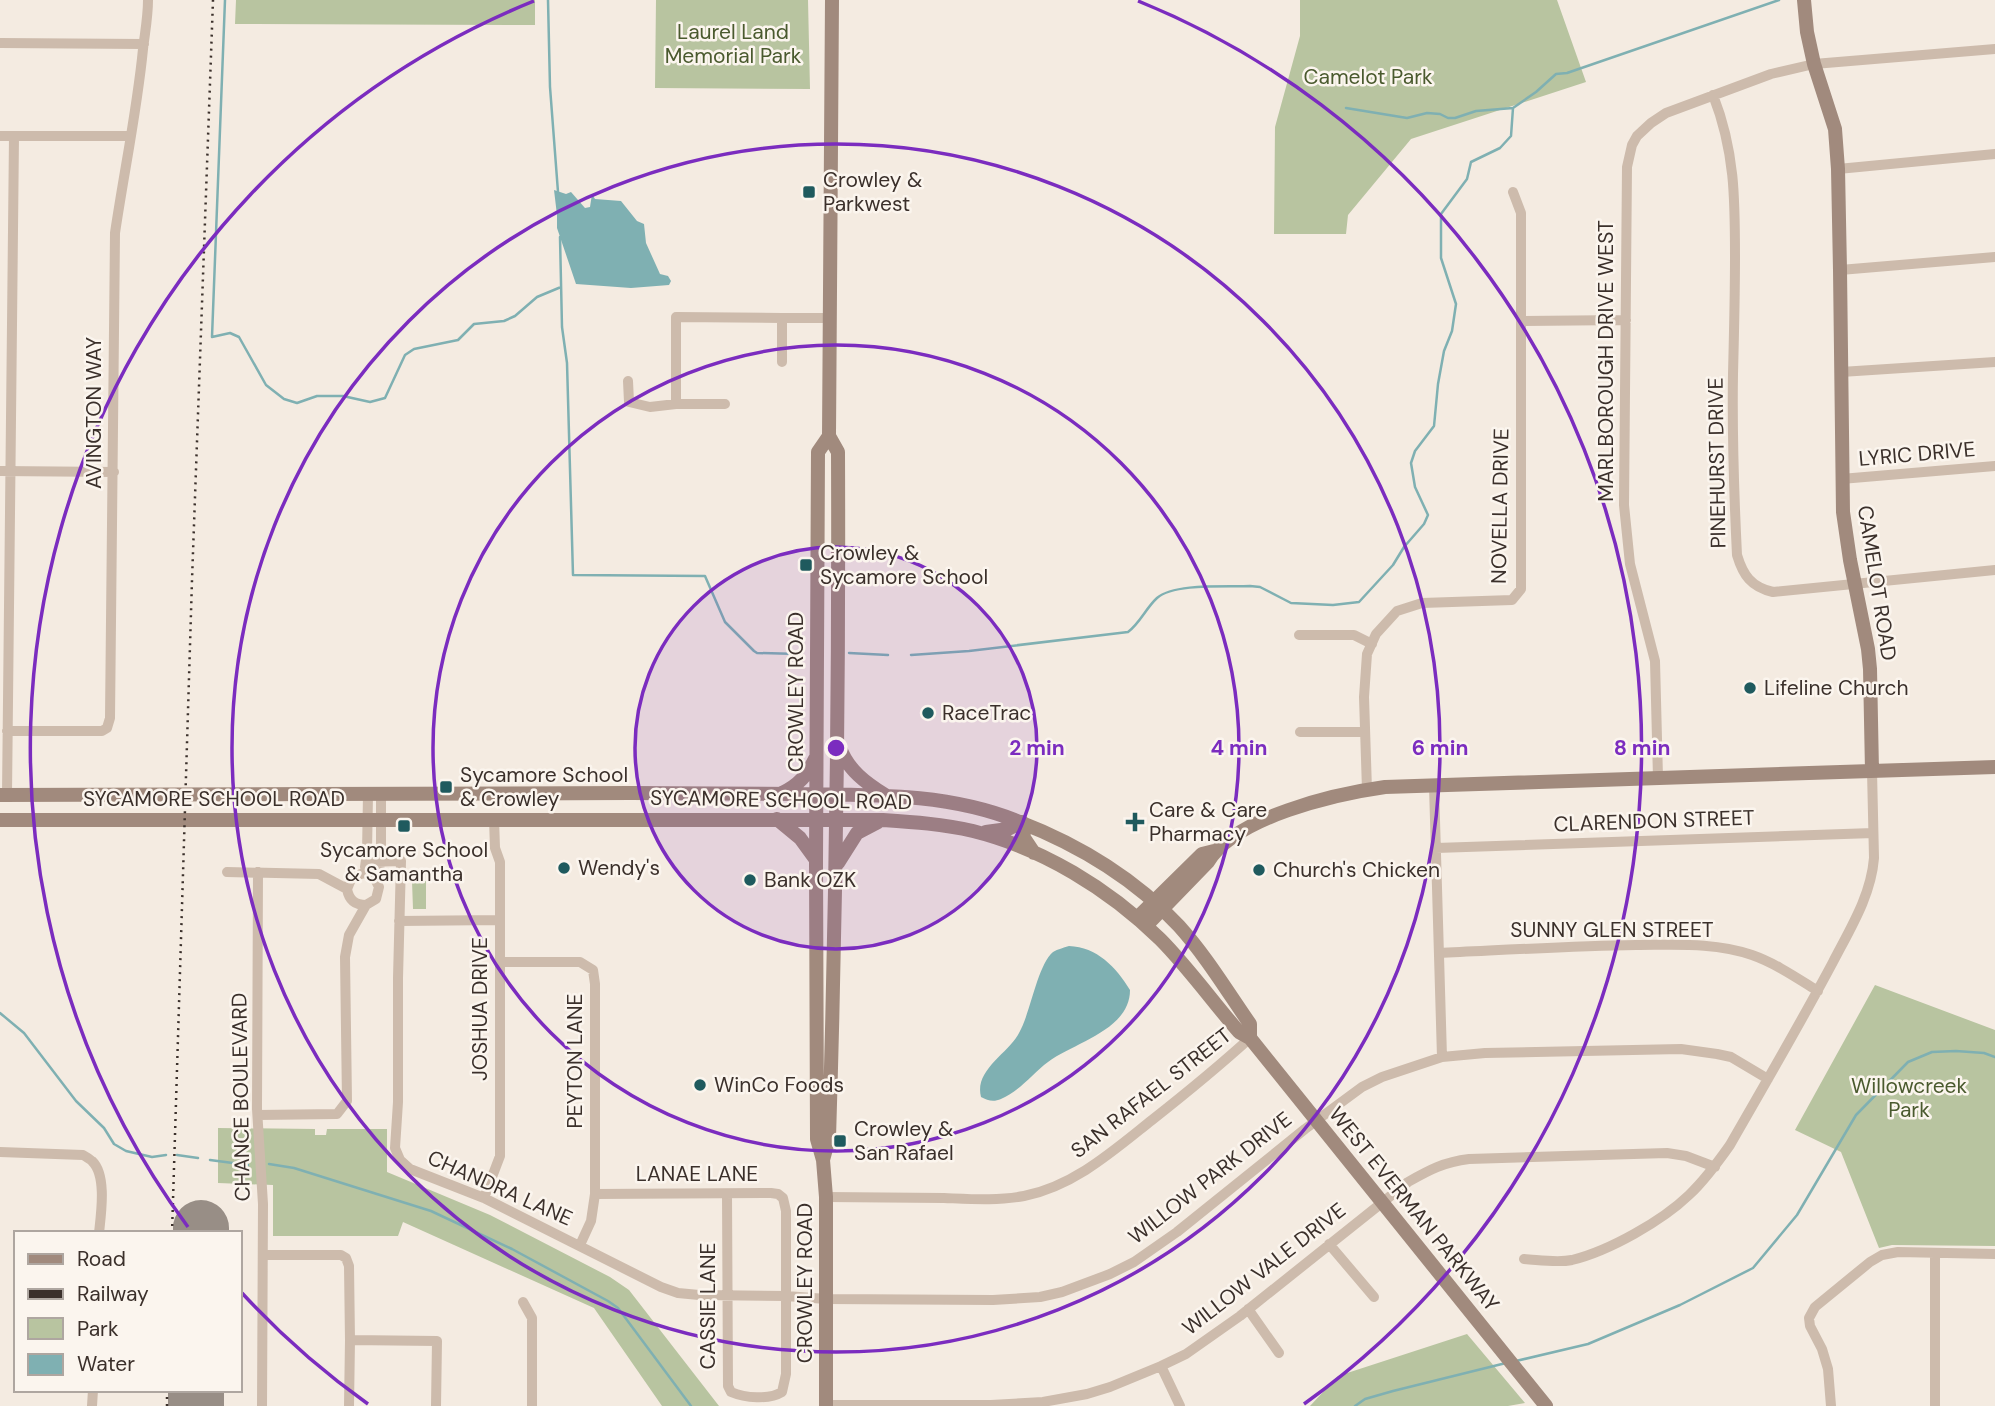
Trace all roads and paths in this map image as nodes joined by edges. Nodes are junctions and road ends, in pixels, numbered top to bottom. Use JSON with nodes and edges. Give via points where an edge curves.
{"nodes":[{"id":1,"x":148,"y":0,"type":"edge"},
{"id":2,"x":832,"y":0,"type":"edge"},
{"id":3,"x":1804,"y":0,"type":"edge"},
{"id":4,"x":0,"y":43,"type":"edge"},
{"id":5,"x":144,"y":44,"type":"junction"},
{"id":6,"x":1995,"y":49,"type":"edge"},
{"id":7,"x":1814,"y":64,"type":"junction"},
{"id":8,"x":1713,"y":95,"type":"junction"},
{"id":9,"x":0,"y":135,"type":"edge"},
{"id":10,"x":14,"y":135,"type":"junction"},
{"id":11,"x":131,"y":136,"type":"junction"},
{"id":12,"x":1995,"y":154,"type":"edge"},
{"id":13,"x":1838,"y":169,"type":"junction"},
{"id":14,"x":1513,"y":192,"type":"dead end"},
{"id":15,"x":1995,"y":257,"type":"edge"},
{"id":16,"x":1840,"y":270,"type":"junction"},
{"id":17,"x":782,"y":318,"type":"junction"},
{"id":18,"x":830,"y":318,"type":"junction"},
{"id":19,"x":1626,"y":320,"type":"junction"},
{"id":20,"x":1521,"y":321,"type":"junction"},
{"id":21,"x":782,"y":362,"type":"dead end"},
{"id":22,"x":1995,"y":362,"type":"edge"},
{"id":23,"x":1841,"y":372,"type":"junction"},
{"id":24,"x":628,"y":381,"type":"dead end"},
{"id":25,"x":676,"y":404,"type":"junction"},
{"id":26,"x":725,"y":404,"type":"dead end"},
{"id":27,"x":829,"y":436,"type":"junction"},
{"id":28,"x":1995,"y":466,"type":"edge"},
{"id":29,"x":5,"y":471,"type":"edge"},
{"id":30,"x":114,"y":472,"type":"junction"},
{"id":31,"x":1841,"y":479,"type":"junction"},
{"id":32,"x":1995,"y":570,"type":"edge"},
{"id":33,"x":1855,"y":584,"type":"junction"},
{"id":34,"x":1299,"y":635,"type":"dead end"},
{"id":35,"x":1371,"y":644,"type":"junction"},
{"id":36,"x":8,"y":731,"type":"junction"},
{"id":37,"x":1300,"y":732,"type":"dead end"},
{"id":38,"x":1365,"y":732,"type":"junction"},
{"id":39,"x":838,"y":743,"type":"junction"},
{"id":40,"x":816,"y":758,"type":"junction"},
{"id":41,"x":1995,"y":767,"type":"edge"},
{"id":42,"x":1872,"y":771,"type":"junction"},
{"id":43,"x":1658,"y":778,"type":"junction"},
{"id":44,"x":1434,"y":786,"type":"junction"},
{"id":45,"x":1367,"y":790,"type":"junction"},
{"id":46,"x":620,"y":793,"type":"junction"},
{"id":47,"x":374,"y":794,"type":"junction"},
{"id":48,"x":780,"y":794,"type":"junction"},
{"id":49,"x":817,"y":794,"type":"junction"},
{"id":50,"x":3,"y":795,"type":"edge"},
{"id":51,"x":838,"y":795,"type":"junction"},
{"id":52,"x":886,"y":796,"type":"junction"},
{"id":53,"x":620,"y":818,"type":"junction"},
{"id":54,"x":374,"y":819,"type":"junction"},
{"id":55,"x":494,"y":819,"type":"junction"},
{"id":56,"x":777,"y":819,"type":"junction"},
{"id":57,"x":816,"y":819,"type":"junction"},
{"id":58,"x":837,"y":819,"type":"junction"},
{"id":59,"x":0,"y":820,"type":"edge"},
{"id":60,"x":883,"y":820,"type":"junction"},
{"id":61,"x":1022,"y":822,"type":"junction"},
{"id":62,"x":974,"y":831,"type":"junction"},
{"id":63,"x":1873,"y":833,"type":"junction"},
{"id":64,"x":1436,"y":848,"type":"junction"},
{"id":65,"x":1034,"y":854,"type":"junction"},
{"id":66,"x":816,"y":860,"type":"junction"},
{"id":67,"x":379,"y":862,"type":"junction"},
{"id":68,"x":837,"y":864,"type":"junction"},
{"id":69,"x":365,"y":867,"type":"junction"},
{"id":70,"x":228,"y":872,"type":"dead end"},
{"id":71,"x":258,"y":872,"type":"junction"},
{"id":72,"x":378,"y":881,"type":"junction"},
{"id":73,"x":347,"y":889,"type":"junction"},
{"id":74,"x":366,"y":905,"type":"junction"},
{"id":75,"x":1158,"y":906,"type":"junction"},
{"id":76,"x":500,"y":920,"type":"junction"},
{"id":77,"x":399,"y":921,"type":"junction"},
{"id":78,"x":1142,"y":922,"type":"junction"},
{"id":79,"x":1439,"y":953,"type":"junction"},
{"id":80,"x":500,"y":962,"type":"junction"},
{"id":81,"x":1818,"y":991,"type":"junction"},
{"id":82,"x":816,"y":1023,"type":"junction"},
{"id":83,"x":1250,"y":1038,"type":"junction"},
{"id":84,"x":1442,"y":1057,"type":"junction"},
{"id":85,"x":1768,"y":1079,"type":"junction"},
{"id":86,"x":830,"y":1113,"type":"junction"},
{"id":87,"x":258,"y":1115,"type":"junction"},
{"id":88,"x":1316,"y":1120,"type":"junction"},
{"id":89,"x":0,"y":1154,"type":"edge"},
{"id":90,"x":822,"y":1160,"type":"junction"},
{"id":91,"x":1715,"y":1167,"type":"junction"},
{"id":92,"x":595,"y":1194,"type":"junction"},
{"id":93,"x":727,"y":1194,"type":"junction"},
{"id":94,"x":826,"y":1196,"type":"junction"},
{"id":95,"x":484,"y":1198,"type":"junction"},
{"id":96,"x":1382,"y":1202,"type":"junction"},
{"id":97,"x":99,"y":1231,"type":"edge"},
{"id":98,"x":1329,"y":1244,"type":"junction"},
{"id":99,"x":580,"y":1245,"type":"junction"},
{"id":100,"x":1935,"y":1253,"type":"junction"},
{"id":101,"x":1995,"y":1254,"type":"edge"},
{"id":102,"x":263,"y":1255,"type":"junction"},
{"id":103,"x":1524,"y":1259,"type":"dead end"},
{"id":104,"x":727,"y":1296,"type":"junction"},
{"id":105,"x":786,"y":1296,"type":"junction"},
{"id":106,"x":1374,"y":1297,"type":"dead end"},
{"id":107,"x":826,"y":1299,"type":"junction"},
{"id":108,"x":523,"y":1301,"type":"dead end"},
{"id":109,"x":1248,"y":1308,"type":"junction"},
{"id":110,"x":350,"y":1340,"type":"junction"},
{"id":111,"x":1279,"y":1353,"type":"dead end"},
{"id":112,"x":1161,"y":1366,"type":"junction"},
{"id":113,"x":1542,"y":1402,"type":"edge"},
{"id":114,"x":826,"y":1405,"type":"edge"},
{"id":115,"x":262,"y":1406,"type":"edge"},
{"id":116,"x":349,"y":1406,"type":"edge"},
{"id":117,"x":436,"y":1406,"type":"edge"},
{"id":118,"x":532,"y":1406,"type":"edge"},
{"id":119,"x":924,"y":1406,"type":"edge"},
{"id":120,"x":1180,"y":1406,"type":"edge"},
{"id":121,"x":1831,"y":1406,"type":"edge"},
{"id":122,"x":1935,"y":1406,"type":"edge"}],
"edges":[{"from":1,"to":5,"type":"street","name":"AVINGTON WAY"},
{"from":2,"to":18,"type":"main road","name":"CROWLEY ROAD"},
{"from":3,"to":7,"type":"main road","name":"CAMELOT ROAD"},
{"from":4,"to":5,"type":"street"},
{"from":5,"to":11,"type":"street","name":"AVINGTON WAY"},
{"from":6,"to":7,"type":"street","name":"MARLBOROUGH DRIVE WEST"},
{"from":7,"to":8,"type":"street","name":"MARLBOROUGH DRIVE WEST"},
{"from":7,"to":13,"type":"main road","name":"CAMELOT ROAD","via":[[1835,129]]},
{"from":8,"to":19,"type":"street","name":"MARLBOROUGH DRIVE WEST","via":[[1666,113],[1632,145],[1627,167]]},
{"from":8,"to":33,"type":"street","name":"PINEHURST DRIVE","via":[[1727,137],[1735,209],[1732,442],[1737,555],[1742,570],[1761,589],[1773,592]]},
{"from":9,"to":10,"type":"street"},
{"from":10,"to":11,"type":"street"},
{"from":10,"to":29,"type":"street"},
{"from":11,"to":30,"type":"street","name":"AVINGTON WAY","via":[[115,233]]},
{"from":12,"to":13,"type":"street"},
{"from":13,"to":16,"type":"main road","name":"CAMELOT ROAD"},
{"from":14,"to":20,"type":"street","name":"NOVELLA DRIVE","via":[[1521,213]]},
{"from":15,"to":16,"type":"street"},
{"from":16,"to":23,"type":"main road","name":"CAMELOT ROAD"},
{"from":17,"to":18,"type":"street"},
{"from":17,"to":21,"type":"street"},
{"from":17,"to":25,"type":"street","via":[[676,317]]},
{"from":18,"to":27,"type":"main road","name":"CROWLEY ROAD"},
{"from":19,"to":20,"type":"street"},
{"from":19,"to":43,"type":"street","name":"MARLBOROUGH DRIVE WEST","via":[[1624,505],[1629,557],[1655,660]]},
{"from":20,"to":35,"type":"street","name":"NOVELLA DRIVE","via":[[1521,589],[1512,600],[1422,603],[1397,611]]},
{"from":22,"to":23,"type":"street"},
{"from":23,"to":31,"type":"main road","name":"CAMELOT ROAD"},
{"from":24,"to":25,"type":"street","via":[[629,402],[650,407]]},
{"from":25,"to":26,"type":"street"},
{"from":27,"to":39,"type":"main road","name":"CROWLEY ROAD","via":[[838,452]]},
{"from":27,"to":40,"type":"main road","name":"CROWLEY ROAD","via":[[818,452]]},
{"from":28,"to":31,"type":"street","name":"LYRIC DRIVE"},
{"from":29,"to":30,"type":"street"},
{"from":29,"to":36,"type":"street"},
{"from":30,"to":36,"type":"street","name":"AVINGTON WAY","via":[[107,728],[102,732]]},
{"from":31,"to":33,"type":"main road","name":"CAMELOT ROAD"},
{"from":32,"to":33,"type":"street","name":"PINEHURST DRIVE"},
{"from":33,"to":42,"type":"main road","name":"CAMELOT ROAD","via":[[1870,669]]},
{"from":34,"to":35,"type":"street","via":[[1354,635]]},
{"from":35,"to":38,"type":"street","name":"NOVELLA DRIVE"},
{"from":36,"to":50,"type":"street"},
{"from":37,"to":38,"type":"street"},
{"from":38,"to":45,"type":"street","name":"NOVELLA DRIVE"},
{"from":39,"to":51,"type":"main road","name":"CROWLEY ROAD"},
{"from":39,"to":52,"type":"main road","via":[[852,770]]},
{"from":40,"to":48,"type":"main road","via":[[807,776]]},
{"from":40,"to":49,"type":"main road","name":"CROWLEY ROAD"},
{"from":41,"to":42,"type":"main road"},
{"from":42,"to":43,"type":"main road"},
{"from":42,"to":63,"type":"street","name":"CAMELOT ROAD"},
{"from":43,"to":44,"type":"main road"},
{"from":44,"to":45,"type":"main road"},
{"from":44,"to":64,"type":"street"},
{"from":45,"to":75,"type":"main road","via":[[1315,802],[1245,829],[1214,851],[1208,862]]},
{"from":46,"to":47,"type":"main road","name":"SYCAMORE SCHOOL ROAD"},
{"from":46,"to":48,"type":"main road","name":"SYCAMORE SCHOOL ROAD"},
{"from":46,"to":53,"type":"main road"},
{"from":47,"to":50,"type":"main road","name":"SYCAMORE SCHOOL ROAD"},
{"from":47,"to":54,"type":"street"},
{"from":48,"to":49,"type":"main road","name":"SYCAMORE SCHOOL ROAD"},
{"from":49,"to":51,"type":"main road","name":"SYCAMORE SCHOOL ROAD"},
{"from":49,"to":57,"type":"main road","name":"CROWLEY ROAD"},
{"from":51,"to":52,"type":"main road","name":"SYCAMORE SCHOOL ROAD"},
{"from":51,"to":58,"type":"main road","name":"CROWLEY ROAD"},
{"from":52,"to":61,"type":"main road","name":"SYCAMORE SCHOOL ROAD","via":[[957,803]]},
{"from":53,"to":55,"type":"main road","name":"SYCAMORE SCHOOL ROAD"},
{"from":53,"to":56,"type":"main road","name":"SYCAMORE SCHOOL ROAD"},
{"from":54,"to":55,"type":"main road","name":"SYCAMORE SCHOOL ROAD"},
{"from":54,"to":59,"type":"main road","name":"SYCAMORE SCHOOL ROAD"},
{"from":54,"to":67,"type":"street"},
{"from":54,"to":69,"type":"street"},
{"from":55,"to":76,"type":"street","name":"JOSHUA DRIVE"},
{"from":56,"to":57,"type":"main road","name":"SYCAMORE SCHOOL ROAD"},
{"from":56,"to":66,"type":"main road","via":[[800,838]]},
{"from":57,"to":58,"type":"main road","name":"SYCAMORE SCHOOL ROAD"},
{"from":57,"to":66,"type":"main road","name":"CROWLEY ROAD"},
{"from":58,"to":60,"type":"main road","name":"SYCAMORE SCHOOL ROAD"},
{"from":58,"to":68,"type":"main road","name":"CROWLEY ROAD"},
{"from":60,"to":62,"type":"main road","name":"SYCAMORE SCHOOL ROAD"},
{"from":60,"to":68,"type":"main road","via":[[857,833]]},
{"from":61,"to":62,"type":"main road","via":[[1007,830]]},
{"from":61,"to":65,"type":"main road","via":[[1024,838]]},
{"from":61,"to":75,"type":"main road","name":"SYCAMORE SCHOOL ROAD","via":[[1100,862]]},
{"from":62,"to":65,"type":"main road","name":"SYCAMORE SCHOOL ROAD"},
{"from":63,"to":64,"type":"street","name":"CLARENDON STREET"},
{"from":63,"to":81,"type":"street","name":"CAMELOT ROAD","via":[[1873,871],[1861,906]]},
{"from":64,"to":79,"type":"street"},
{"from":65,"to":78,"type":"main road","name":"SYCAMORE SCHOOL ROAD","via":[[1088,881]]},
{"from":66,"to":82,"type":"main road","name":"CROWLEY ROAD"},
{"from":67,"to":69,"type":"street","name":"CHANDRA LANE"},
{"from":67,"to":72,"type":"street"},
{"from":67,"to":77,"type":"street","name":"CHANDRA LANE","via":[[401,861]]},
{"from":68,"to":86,"type":"main road","name":"CROWLEY ROAD"},
{"from":69,"to":72,"type":"street"},
{"from":69,"to":73,"type":"street","via":[[352,877]]},
{"from":70,"to":71,"type":"street"},
{"from":71,"to":73,"type":"street","via":[[319,874]]},
{"from":71,"to":87,"type":"street","name":"CHANCE BOULEVARD"},
{"from":72,"to":74,"type":"street","via":[[379,893]]},
{"from":73,"to":74,"type":"street","via":[[351,900]]},
{"from":74,"to":87,"type":"street","via":[[349,935],[345,957],[347,1101],[337,1114]]},
{"from":75,"to":78,"type":"main road"},
{"from":75,"to":83,"type":"main road","name":"WEST EVERMAN PARKWAY","via":[[1199,951],[1250,1024]]},
{"from":76,"to":77,"type":"street"},
{"from":76,"to":80,"type":"street","name":"JOSHUA DRIVE"},
{"from":77,"to":95,"type":"street","name":"CHANDRA LANE","via":[[395,1148],[410,1169]]},
{"from":78,"to":83,"type":"main road","name":"WEST EVERMAN PARKWAY","via":[[1239,1032]]},
{"from":79,"to":81,"type":"street","name":"SUNNY GLEN STREET","via":[[1613,945],[1714,946],[1754,956]]},
{"from":79,"to":84,"type":"street"},
{"from":80,"to":92,"type":"street","name":"PEYTON LANE","via":[[579,962],[593,970]]},
{"from":80,"to":95,"type":"street","name":"JOSHUA DRIVE","via":[[500,1156]]},
{"from":81,"to":85,"type":"street","name":"CAMELOT ROAD"},
{"from":82,"to":86,"type":"main road","via":[[822,1030],[824,1095]]},
{"from":82,"to":90,"type":"main road","name":"CROWLEY ROAD","via":[[817,1139]]},
{"from":83,"to":88,"type":"main road","name":"WEST EVERMAN PARKWAY"},
{"from":83,"to":94,"type":"street","name":"SAN RAFAEL STREET","via":[[1108,1155],[1054,1187],[1025,1196],[988,1199]]},
{"from":84,"to":85,"type":"street","name":"WILLOW PARK DRIVE","via":[[1681,1049],[1731,1057]]},
{"from":84,"to":88,"type":"street","name":"WILLOW PARK DRIVE","via":[[1372,1082]]},
{"from":85,"to":91,"type":"street","name":"CAMELOT ROAD"},
{"from":86,"to":90,"type":"main road","name":"CROWLEY ROAD","via":[[830,1138]]},
{"from":87,"to":102,"type":"street","name":"CHANCE BOULEVARD"},
{"from":88,"to":96,"type":"main road","name":"WEST EVERMAN PARKWAY"},
{"from":88,"to":107,"type":"street","name":"WILLOW PARK DRIVE","via":[[1177,1232],[1134,1262],[1090,1283],[1040,1297],[993,1300]]},
{"from":89,"to":97,"type":"street","via":[[83,1155],[92,1161],[102,1187]]},
{"from":90,"to":94,"type":"main road","name":"CROWLEY ROAD"},
{"from":91,"to":96,"type":"street","name":"WILLOW VALE DRIVE","via":[[1667,1153],[1469,1159],[1437,1166]]},
{"from":91,"to":103,"type":"street","name":"CAMELOT ROAD","via":[[1671,1210],[1611,1245],[1573,1259]]},
{"from":92,"to":93,"type":"street","name":"LANAE LANE"},
{"from":92,"to":99,"type":"street","name":"PEYTON LANE","via":[[591,1221]]},
{"from":93,"to":104,"type":"street","name":"CASSIE LANE"},
{"from":93,"to":105,"type":"street","name":"LANAE LANE","via":[[771,1193],[783,1198]]},
{"from":94,"to":107,"type":"main road","name":"CROWLEY ROAD"},
{"from":95,"to":99,"type":"street","name":"CHANDRA LANE"},
{"from":96,"to":98,"type":"street","name":"WILLOW VALE DRIVE"},
{"from":96,"to":113,"type":"main road","name":"WEST EVERMAN PARKWAY"},
{"from":98,"to":106,"type":"street"},
{"from":98,"to":109,"type":"street","name":"WILLOW VALE DRIVE"},
{"from":99,"to":104,"type":"street","name":"CHANDRA LANE","via":[[670,1290]]},
{"from":100,"to":101,"type":"street"},
{"from":100,"to":121,"type":"street","via":[[1882,1255],[1815,1307],[1810,1326],[1828,1369]]},
{"from":100,"to":122,"type":"street"},
{"from":102,"to":110,"type":"street","via":[[346,1258]]},
{"from":102,"to":115,"type":"street","name":"CHANCE BOULEVARD"},
{"from":104,"to":105,"type":"street","name":"CHANDRA LANE"},
{"from":104,"to":105,"type":"street","name":"CASSIE LANE","via":[[727,1386],[737,1395],[774,1396],[784,1389],[786,1374]]},
{"from":105,"to":107,"type":"street","name":"CHANDRA LANE"},
{"from":107,"to":114,"type":"main road","name":"CROWLEY ROAD"},
{"from":108,"to":118,"type":"street","via":[[532,1318]]},
{"from":109,"to":111,"type":"street"},
{"from":109,"to":112,"type":"street","name":"WILLOW VALE DRIVE","via":[[1186,1354]]},
{"from":110,"to":116,"type":"street"},
{"from":110,"to":117,"type":"street","via":[[437,1341]]},
{"from":112,"to":119,"type":"street","name":"WILLOW VALE DRIVE","via":[[1110,1387],[1043,1402]]},
{"from":112,"to":120,"type":"street"},
{"from":114,"to":119,"type":"street","name":"WILLOW VALE DRIVE"}]}
